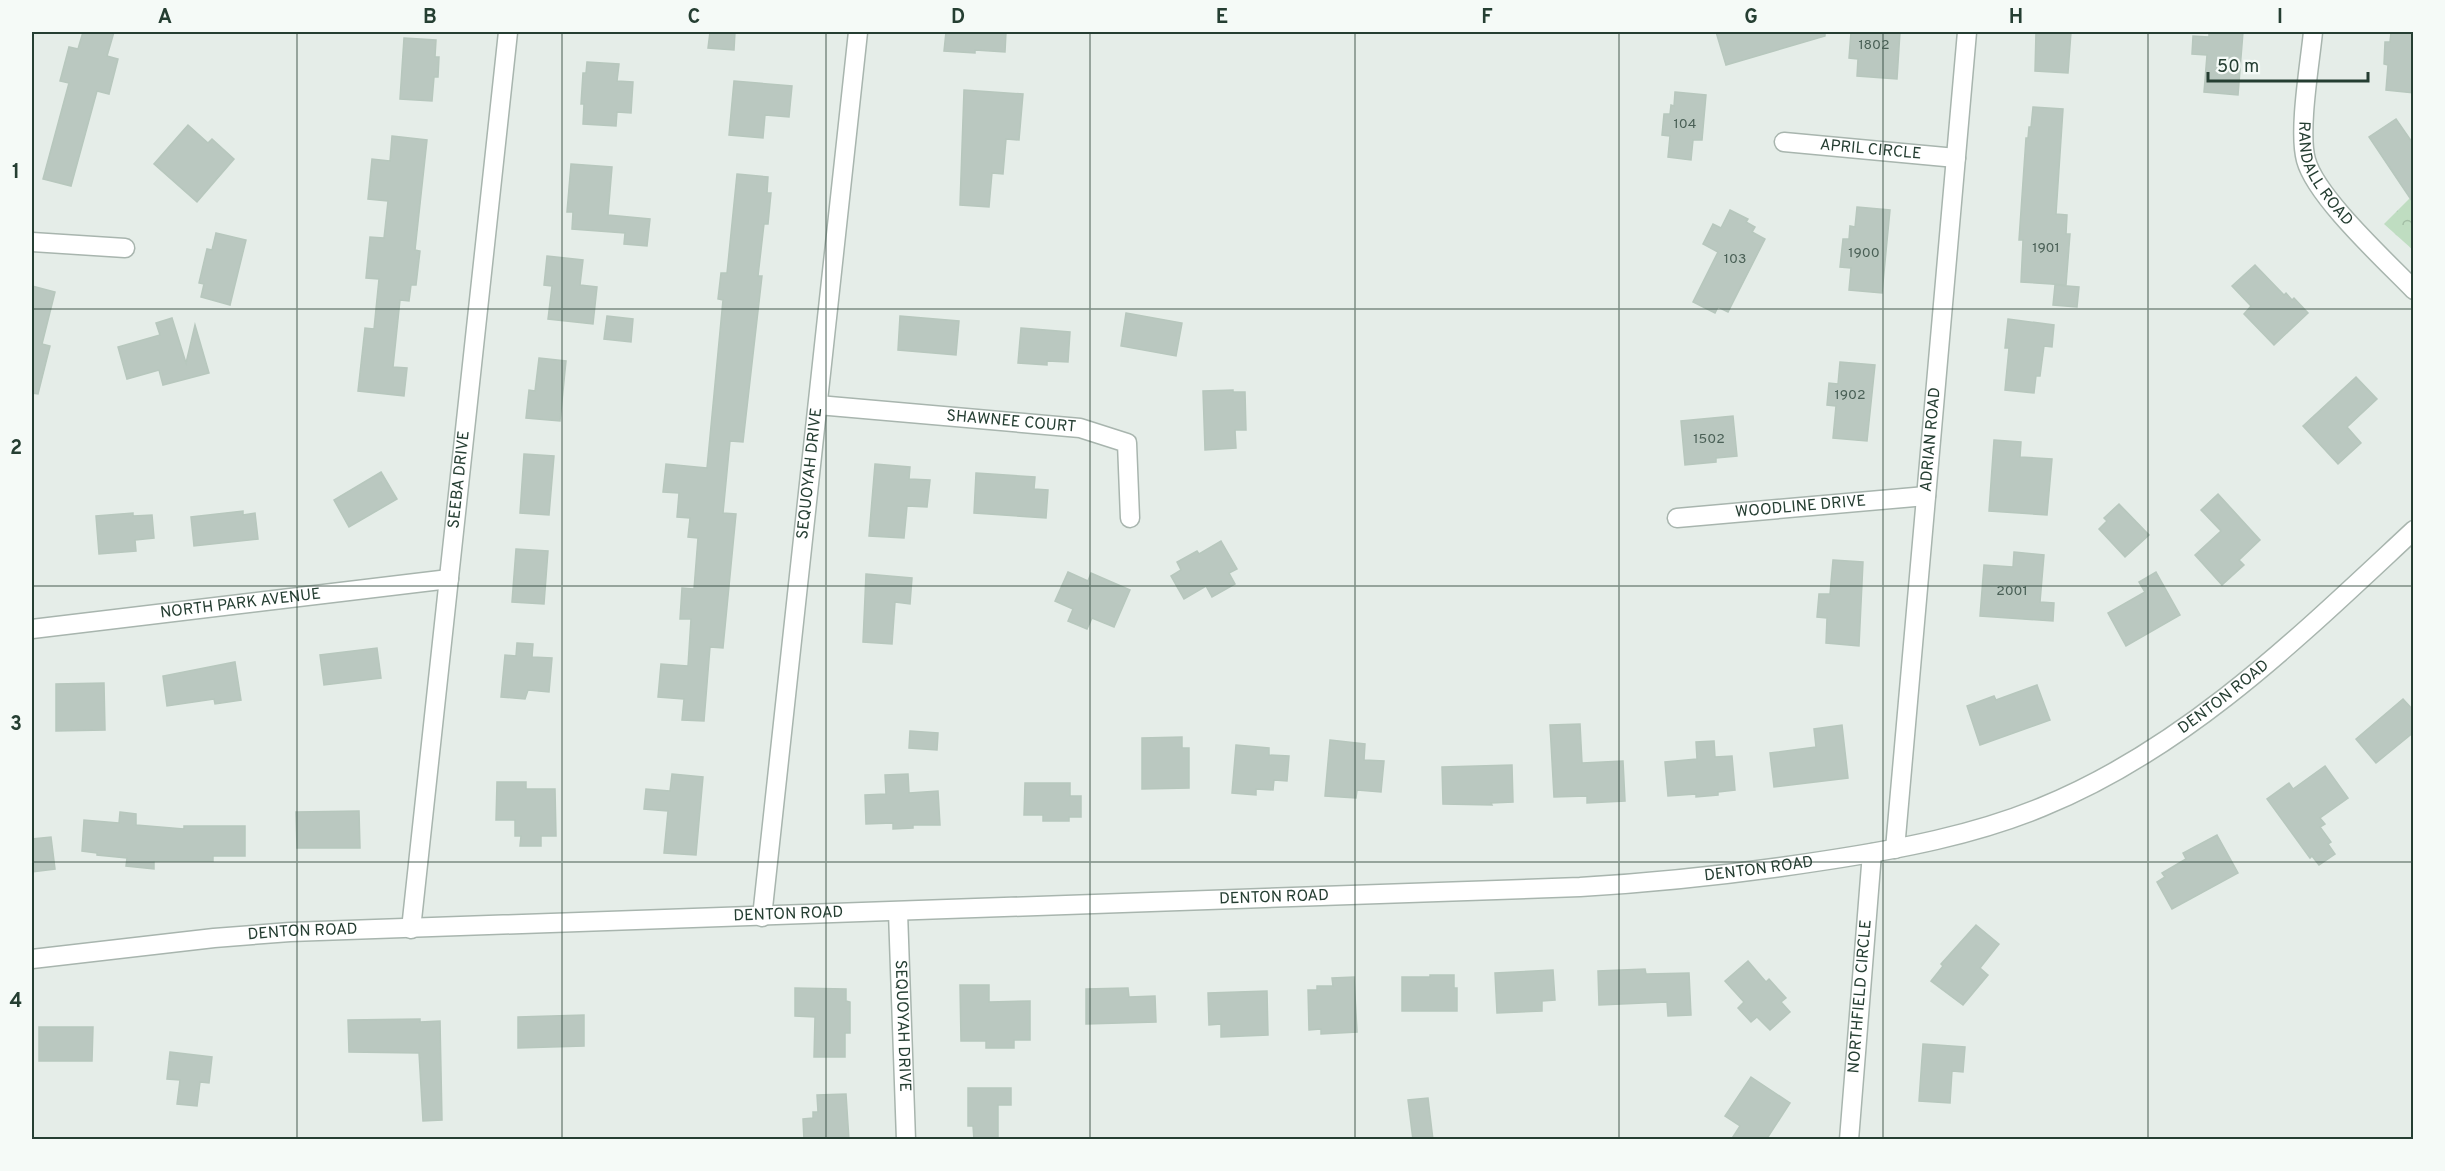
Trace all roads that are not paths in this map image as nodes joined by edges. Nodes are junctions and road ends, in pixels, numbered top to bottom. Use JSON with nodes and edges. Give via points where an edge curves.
{"nodes":[{"id":1,"x":508,"y":32,"type":"edge"},
{"id":2,"x":858,"y":32,"type":"edge"},
{"id":3,"x":1967,"y":32,"type":"edge"},
{"id":4,"x":2313,"y":32,"type":"edge"},
{"id":5,"x":1784,"y":142,"type":"dead end"},
{"id":6,"x":1956,"y":158,"type":"junction"},
{"id":7,"x":32,"y":242,"type":"edge"},
{"id":8,"x":125,"y":248,"type":"dead end"},
{"id":9,"x":2414,"y":290,"type":"edge"},
{"id":10,"x":818,"y":405,"type":"junction"},
{"id":11,"x":1926,"y":496,"type":"junction"},
{"id":12,"x":1677,"y":518,"type":"dead end"},
{"id":13,"x":1130,"y":519,"type":"dead end"},
{"id":14,"x":2414,"y":530,"type":"edge"},
{"id":15,"x":449,"y":579,"type":"junction"},
{"id":16,"x":32,"y":629,"type":"edge"},
{"id":17,"x":1895,"y":849,"type":"junction"},
{"id":18,"x":1872,"y":853,"type":"junction"},
{"id":19,"x":898,"y":912,"type":"junction"},
{"id":20,"x":762,"y":917,"type":"junction"},
{"id":21,"x":411,"y":929,"type":"junction"},
{"id":22,"x":32,"y":959,"type":"edge"},
{"id":23,"x":906,"y":1140,"type":"edge"},
{"id":24,"x":1849,"y":1140,"type":"edge"}],
"edges":[{"from":1,"to":15,"type":"street","name":"SEEBA DRIVE"},
{"from":2,"to":10,"type":"street","name":"SEQUOYAH DRIVE"},
{"from":3,"to":6,"type":"street","name":"ADRIAN ROAD"},
{"from":4,"to":9,"type":"street","name":"RANDALL ROAD","via":[[2305,158],[2337,208]]},
{"from":5,"to":6,"type":"street","name":"APRIL CIRCLE"},
{"from":6,"to":11,"type":"street","name":"ADRIAN ROAD"},
{"from":7,"to":8,"type":"street"},
{"from":10,"to":13,"type":"street","name":"SHAWNEE COURT","via":[[1080,428],[1127,443]]},
{"from":10,"to":20,"type":"street","name":"SEQUOYAH DRIVE"},
{"from":11,"to":12,"type":"street","name":"WOODLINE DRIVE"},
{"from":11,"to":17,"type":"street","name":"ADRIAN ROAD"},
{"from":14,"to":17,"type":"street","name":"DENTON ROAD","via":[[2251,677],[2128,764],[2042,807],[1950,837]]},
{"from":15,"to":16,"type":"street","name":"NORTH PARK AVENUE"},
{"from":15,"to":21,"type":"street","name":"SEEBA DRIVE"},
{"from":17,"to":18,"type":"street","name":"DENTON ROAD"},
{"from":18,"to":19,"type":"street","name":"DENTON ROAD","via":[[1742,873],[1580,887]]},
{"from":18,"to":24,"type":"street","name":"NORTHFIELD CIRCLE"},
{"from":19,"to":20,"type":"street","name":"DENTON ROAD"},
{"from":19,"to":23,"type":"street","name":"SEQUOYAH DRIVE"},
{"from":20,"to":21,"type":"street","name":"DENTON ROAD"},
{"from":21,"to":22,"type":"street","name":"DENTON ROAD","via":[[236,936]]}]}
